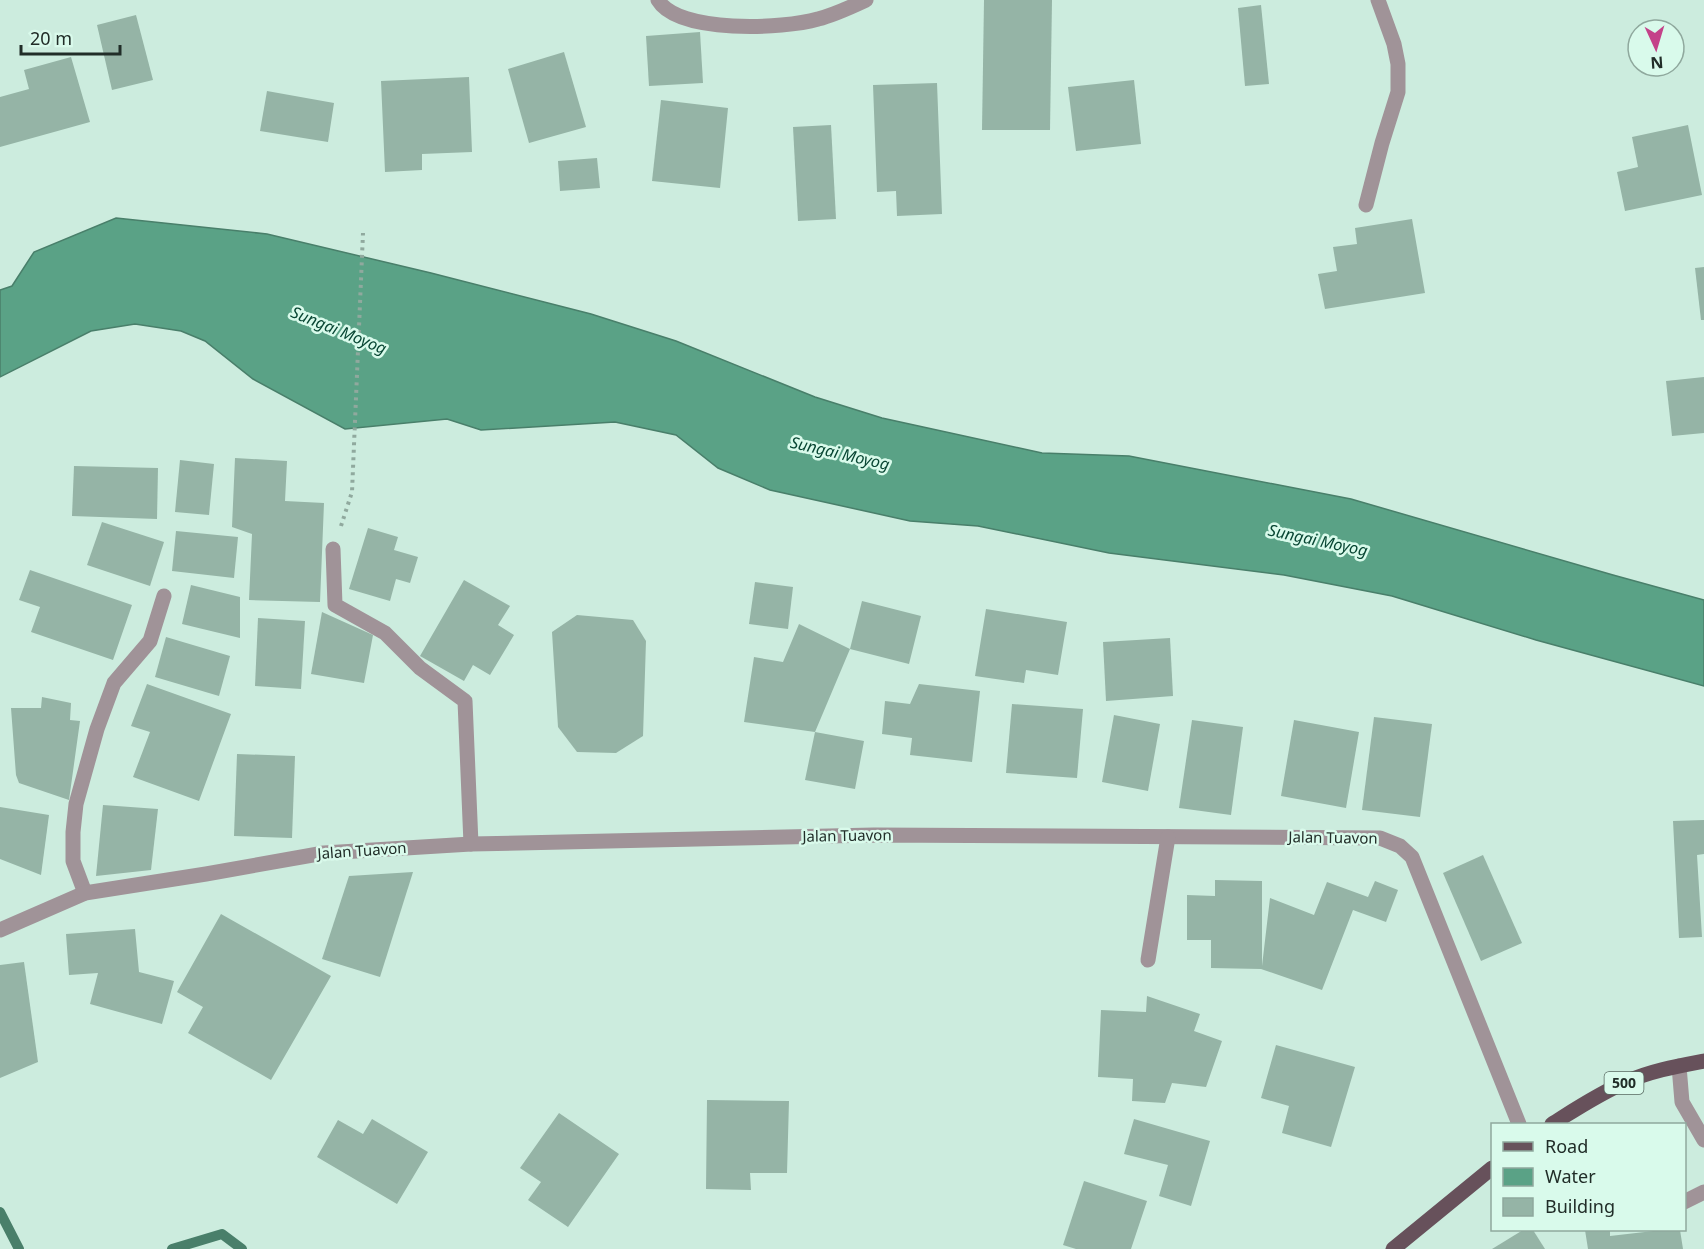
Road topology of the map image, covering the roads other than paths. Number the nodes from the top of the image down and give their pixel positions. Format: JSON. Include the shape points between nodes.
{"nodes":[{"id":1,"x":658,"y":0,"type":"edge"},
{"id":2,"x":866,"y":0,"type":"edge"},
{"id":3,"x":1378,"y":0,"type":"edge"},
{"id":4,"x":1366,"y":206,"type":"dead end"},
{"id":5,"x":333,"y":549,"type":"road end"},
{"id":6,"x":164,"y":596,"type":"dead end"},
{"id":7,"x":1168,"y":837,"type":"junction"},
{"id":8,"x":471,"y":844,"type":"junction"},
{"id":9,"x":85,"y":893,"type":"junction"},
{"id":10,"x":0,"y":930,"type":"edge"},
{"id":11,"x":1148,"y":960,"type":"dead end"},
{"id":12,"x":1704,"y":1061,"type":"edge"},
{"id":13,"x":1679,"y":1066,"type":"junction"},
{"id":14,"x":1518,"y":1123,"type":"edge"},
{"id":15,"x":1555,"y":1123,"type":"edge"},
{"id":16,"x":1704,"y":1140,"type":"edge"},
{"id":17,"x":1491,"y":1169,"type":"edge"},
{"id":18,"x":1704,"y":1192,"type":"edge"},
{"id":19,"x":1686,"y":1201,"type":"edge"},
{"id":20,"x":1393,"y":1249,"type":"edge"}],
"edges":[{"from":1,"to":2,"type":"street","via":[[662,7],[684,18],[715,26],[787,26],[819,19]]},
{"from":3,"to":4,"type":"street","via":[[1394,44],[1398,92]]},
{"from":5,"to":8,"type":"street","via":[[335,605],[384,633],[420,668],[465,701]]},
{"from":6,"to":9,"type":"street","via":[[150,641],[114,683],[76,804],[74,861]]},
{"from":7,"to":8,"type":"street","name":"Jalan Tuavon","via":[[874,835]]},
{"from":7,"to":11,"type":"street"},
{"from":7,"to":14,"type":"street","name":"Jalan Tuavon","via":[[1380,838],[1400,846],[1412,856]]},
{"from":8,"to":9,"type":"street","name":"Jalan Tuavon","via":[[324,853]]},
{"from":9,"to":10,"type":"street","name":"Jalan Tuavon"},
{"from":12,"to":13,"type":"main road","number":"500"},
{"from":13,"to":15,"type":"main road","number":"500","via":[[1627,1082]]},
{"from":13,"to":16,"type":"street","via":[[1682,1102]]},
{"from":17,"to":20,"type":"main road"},
{"from":18,"to":19,"type":"street"}]}
